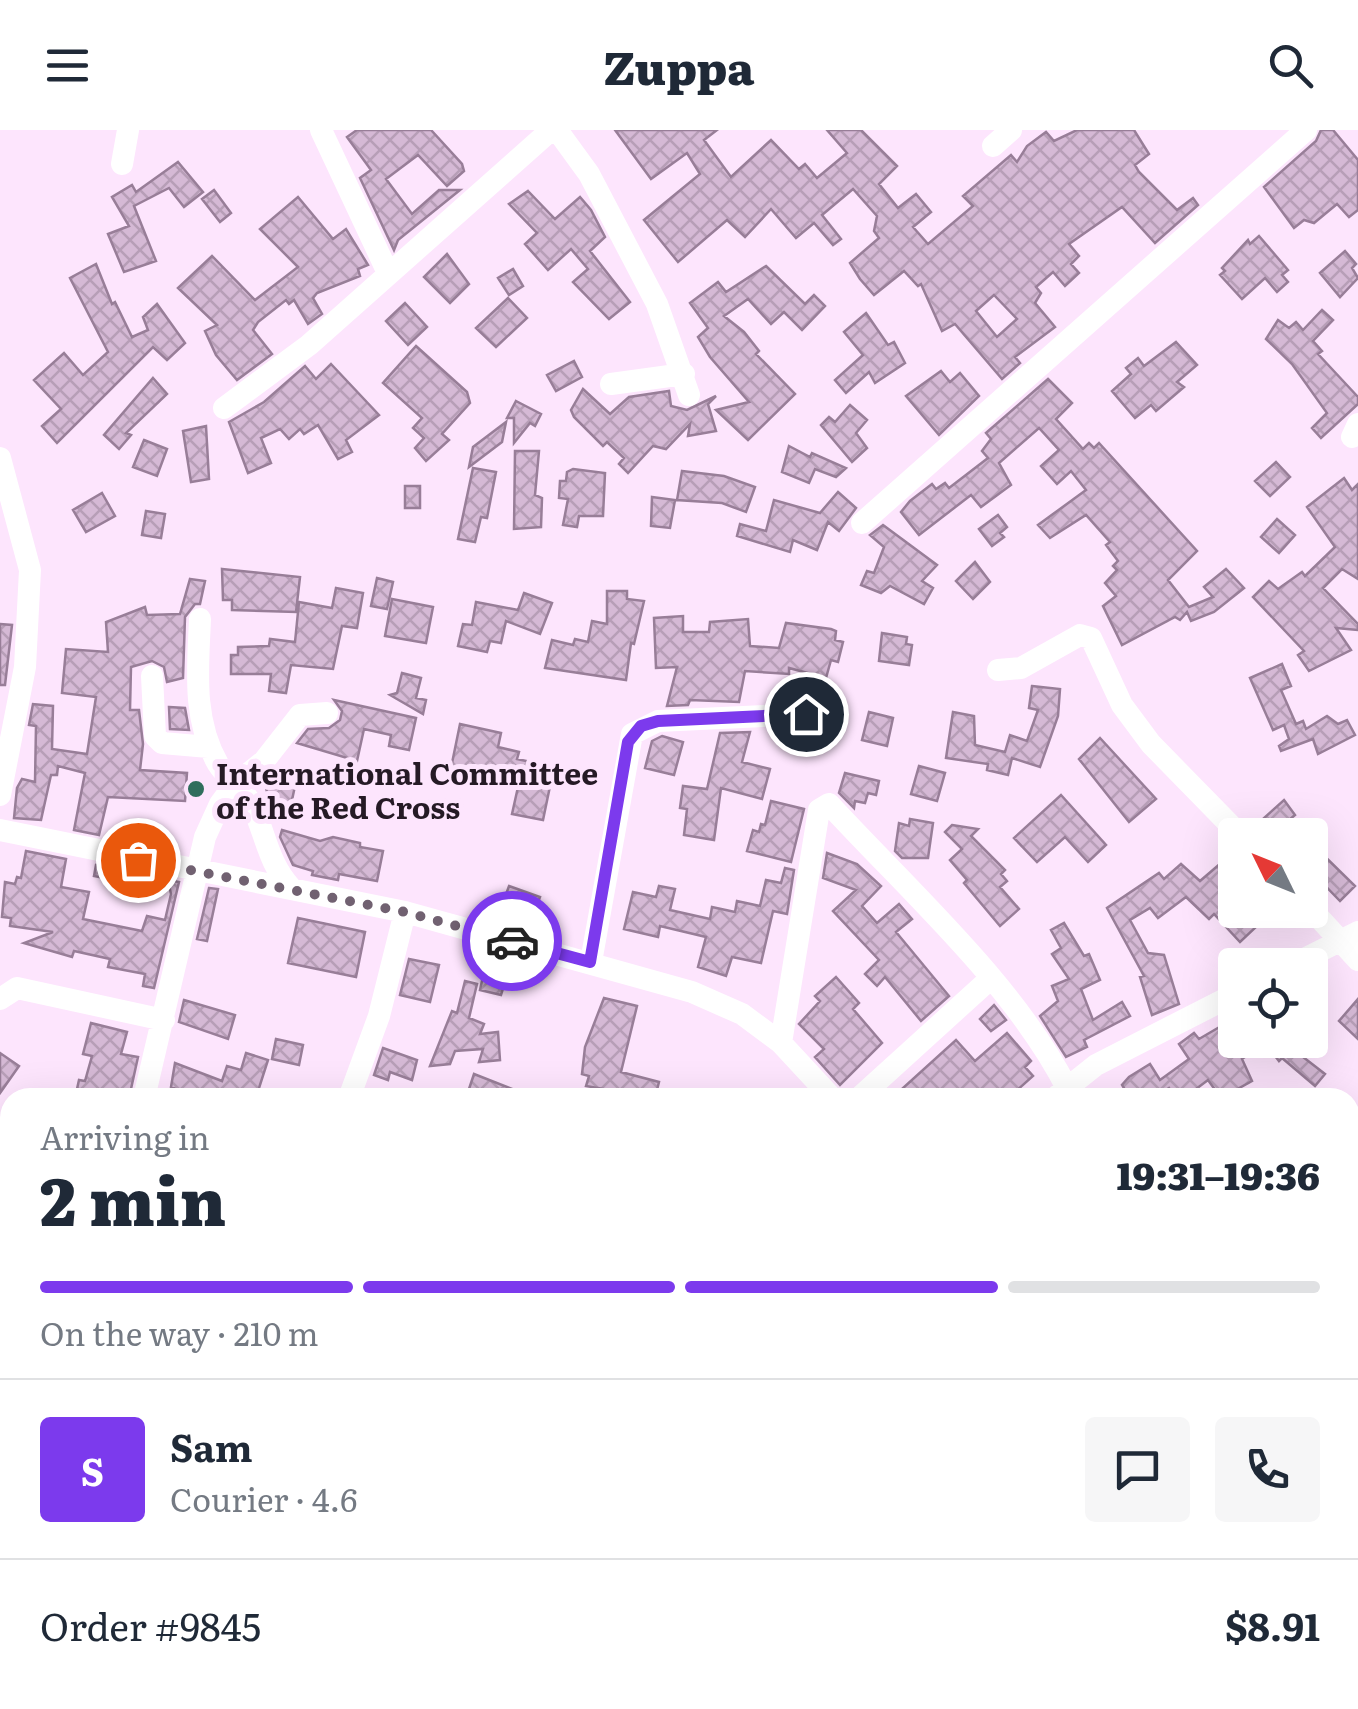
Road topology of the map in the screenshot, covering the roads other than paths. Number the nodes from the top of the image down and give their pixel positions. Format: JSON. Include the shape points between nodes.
{"nodes":[{"id":1,"x":128,"y":130,"type":"edge"},
{"id":2,"x":321,"y":130,"type":"edge"},
{"id":3,"x":554,"y":130,"type":"edge"},
{"id":4,"x":1011,"y":130,"type":"edge"},
{"id":5,"x":1306,"y":130,"type":"edge"},
{"id":6,"x":993,"y":146,"type":"dead end"},
{"id":7,"x":122,"y":164,"type":"dead end"},
{"id":8,"x":388,"y":273,"type":"junction"},
{"id":9,"x":611,"y":384,"type":"dead end"},
{"id":10,"x":224,"y":408,"type":"dead end"},
{"id":11,"x":0,"y":458,"type":"edge"},
{"id":12,"x":862,"y":523,"type":"dead end"},
{"id":13,"x":200,"y":619,"type":"dead end"},
{"id":14,"x":998,"y":670,"type":"dead end"},
{"id":15,"x":152,"y":676,"type":"dead end"},
{"id":16,"x":327,"y":713,"type":"dead end"},
{"id":17,"x":806,"y":714,"type":"dead end"},
{"id":18,"x":209,"y":747,"type":"junction"},
{"id":19,"x":234,"y":785,"type":"junction"},
{"id":20,"x":0,"y":795,"type":"edge"},
{"id":21,"x":1223,"y":818,"type":"edge"},
{"id":22,"x":0,"y":830,"type":"edge"},
{"id":23,"x":197,"y":871,"type":"junction"},
{"id":24,"x":291,"y":888,"type":"junction"},
{"id":25,"x":405,"y":912,"type":"junction"},
{"id":26,"x":1328,"y":921,"type":"edge"},
{"id":27,"x":1350,"y":936,"type":"edge"},
{"id":28,"x":1326,"y":948,"type":"edge"},
{"id":29,"x":1358,"y":960,"type":"edge"},
{"id":30,"x":590,"y":962,"type":"junction"},
{"id":31,"x":990,"y":979,"type":"junction"},
{"id":32,"x":0,"y":999,"type":"edge"},
{"id":33,"x":1218,"y":1003,"type":"edge"},
{"id":34,"x":164,"y":1020,"type":"junction"},
{"id":35,"x":781,"y":1043,"type":"junction"},
{"id":36,"x":147,"y":1088,"type":"edge"},
{"id":37,"x":353,"y":1088,"type":"edge"},
{"id":38,"x":823,"y":1088,"type":"edge"},
{"id":39,"x":870,"y":1088,"type":"edge"},
{"id":40,"x":1060,"y":1088,"type":"edge"},
{"id":41,"x":1067,"y":1088,"type":"edge"}],
"edges":[{"from":1,"to":7,"type":"street"},
{"from":2,"to":8,"type":"street"},
{"from":3,"to":8,"type":"street"},
{"from":3,"to":9,"type":"street","via":[[588,174],[657,304],[687,384]]},
{"from":4,"to":6,"type":"street"},
{"from":5,"to":12,"type":"street"},
{"from":8,"to":10,"type":"street"},
{"from":11,"to":20,"type":"street","via":[[30,570],[25,667]]},
{"from":13,"to":18,"type":"street","via":[[198,695]]},
{"from":14,"to":21,"type":"street","via":[[1020,668],[1080,635],[1092,638],[1122,704],[1151,744]]},
{"from":15,"to":18,"type":"street","via":[[155,736],[162,743]]},
{"from":16,"to":19,"type":"street","via":[[300,715],[264,761]]},
{"from":17,"to":30,"type":"street","via":[[658,721],[632,734]]},
{"from":18,"to":19,"type":"street"},
{"from":19,"to":23,"type":"street","via":[[212,820]]},
{"from":19,"to":24,"type":"street","via":[[246,793],[272,868]]},
{"from":22,"to":23,"type":"street"},
{"from":23,"to":24,"type":"street"},
{"from":23,"to":34,"type":"street"},
{"from":24,"to":25,"type":"street"},
{"from":25,"to":30,"type":"street"},
{"from":25,"to":37,"type":"street"},
{"from":26,"to":27,"type":"street"},
{"from":27,"to":28,"type":"street"},
{"from":27,"to":29,"type":"street"},
{"from":30,"to":35,"type":"street","via":[[692,992],[742,1014]]},
{"from":31,"to":35,"type":"street","via":[[823,804],[808,860]]},
{"from":31,"to":39,"type":"street"},
{"from":31,"to":40,"type":"street","via":[[1051,1057]]},
{"from":32,"to":34,"type":"street","via":[[17,988]]},
{"from":33,"to":41,"type":"street","via":[[1096,1065]]},
{"from":34,"to":36,"type":"street"},
{"from":35,"to":38,"type":"street"}]}
